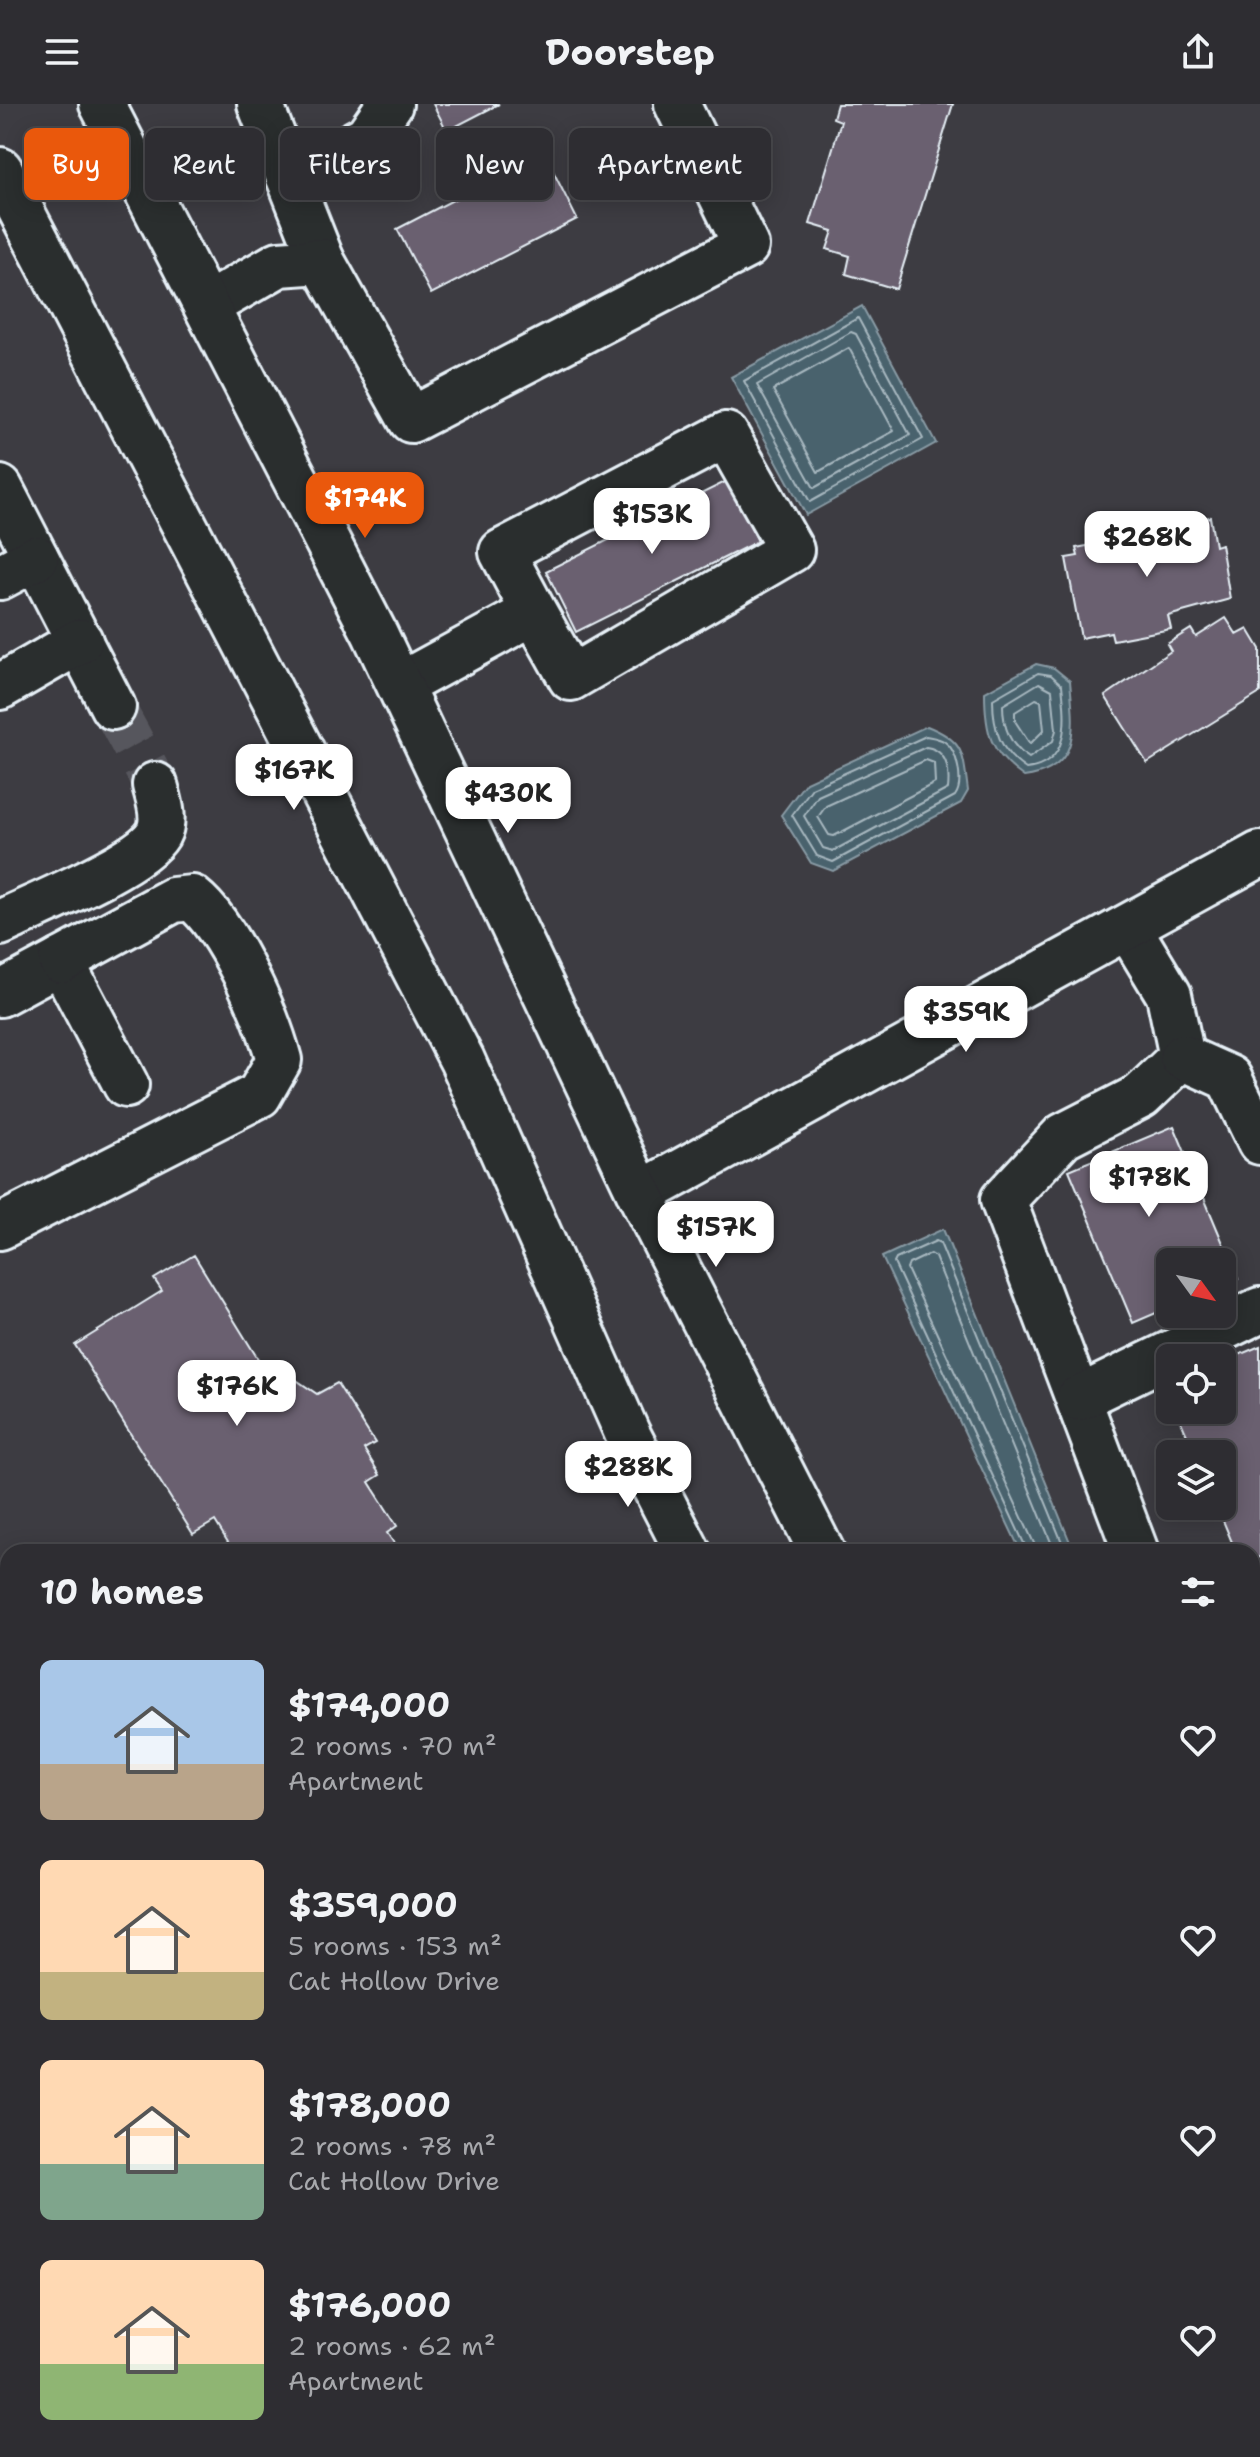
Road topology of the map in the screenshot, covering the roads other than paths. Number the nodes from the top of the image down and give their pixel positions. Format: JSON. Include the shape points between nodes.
{"nodes":[{"id":1,"x":102,"y":104,"type":"edge"},
{"id":2,"x":260,"y":104,"type":"edge"},
{"id":3,"x":390,"y":104,"type":"edge"},
{"id":4,"x":677,"y":104,"type":"edge"},
{"id":5,"x":373,"y":128,"type":"edge"},
{"id":6,"x":280,"y":154,"type":"edge"},
{"id":7,"x":0,"y":170,"type":"edge"},
{"id":8,"x":298,"y":200,"type":"edge"},
{"id":9,"x":322,"y":261,"type":"junction"},
{"id":10,"x":208,"y":305,"type":"junction"},
{"id":11,"x":0,"y":488,"type":"edge"},
{"id":12,"x":18,"y":568,"type":"edge"},
{"id":13,"x":534,"y":612,"type":"junction"},
{"id":14,"x":80,"y":641,"type":"junction"},
{"id":15,"x":400,"y":685,"type":"junction"},
{"id":16,"x":0,"y":687,"type":"edge"},
{"id":17,"x":113,"y":707,"type":"tunnel mouth"},
{"id":18,"x":155,"y":785,"type":"tunnel mouth"},
{"id":19,"x":1260,"y":854,"type":"edge"},
{"id":20,"x":0,"y":923,"type":"edge"},
{"id":21,"x":1128,"y":927,"type":"junction"},
{"id":22,"x":61,"y":961,"type":"junction"},
{"id":23,"x":0,"y":994,"type":"edge"},
{"id":24,"x":1182,"y":1057,"type":"junction"},
{"id":25,"x":126,"y":1085,"type":"dead end"},
{"id":26,"x":1260,"y":1142,"type":"edge"},
{"id":27,"x":640,"y":1194,"type":"junction"},
{"id":28,"x":0,"y":1227,"type":"edge"},
{"id":29,"x":1260,"y":1310,"type":"edge"},
{"id":30,"x":1079,"y":1398,"type":"junction"},
{"id":31,"x":684,"y":1544,"type":"edge"},
{"id":32,"x":818,"y":1544,"type":"edge"},
{"id":33,"x":1133,"y":1544,"type":"edge"}],
"edges":[{"from":1,"to":10,"type":"main road"},
{"from":2,"to":6,"type":"main road"},
{"from":3,"to":5,"type":"main road"},
{"from":4,"to":9,"type":"main road","via":[[746,246],[411,420]]},
{"from":7,"to":31,"type":"main road","via":[[462,1060],[628,1435]]},
{"from":8,"to":9,"type":"main road"},
{"from":9,"to":10,"type":"main road","via":[[279,264]]},
{"from":10,"to":15,"type":"main road"},
{"from":11,"to":12,"type":"main road"},
{"from":12,"to":14,"type":"main road"},
{"from":13,"to":13,"type":"main road","via":[[571,678],[791,550],[726,435],[502,552]]},
{"from":13,"to":15,"type":"main road"},
{"from":14,"to":16,"type":"main road"},
{"from":14,"to":17,"type":"main road"},
{"from":15,"to":27,"type":"main road"},
{"from":18,"to":20,"type":"main road","via":[[162,814],[159,832],[140,853]]},
{"from":19,"to":21,"type":"main road"},
{"from":21,"to":24,"type":"main road","via":[[1169,995]]},
{"from":21,"to":27,"type":"main road"},
{"from":22,"to":23,"type":"main road"},
{"from":22,"to":25,"type":"main road"},
{"from":22,"to":28,"type":"main road","via":[[173,900],[192,898],[211,913],[270,1025],[279,1060],[259,1095]]},
{"from":24,"to":26,"type":"main road","via":[[1229,1078]]},
{"from":24,"to":30,"type":"main road","via":[[1141,1096],[1063,1136],[1003,1200]]},
{"from":27,"to":32,"type":"main road"},
{"from":29,"to":30,"type":"main road"},
{"from":30,"to":33,"type":"main road"}]}
